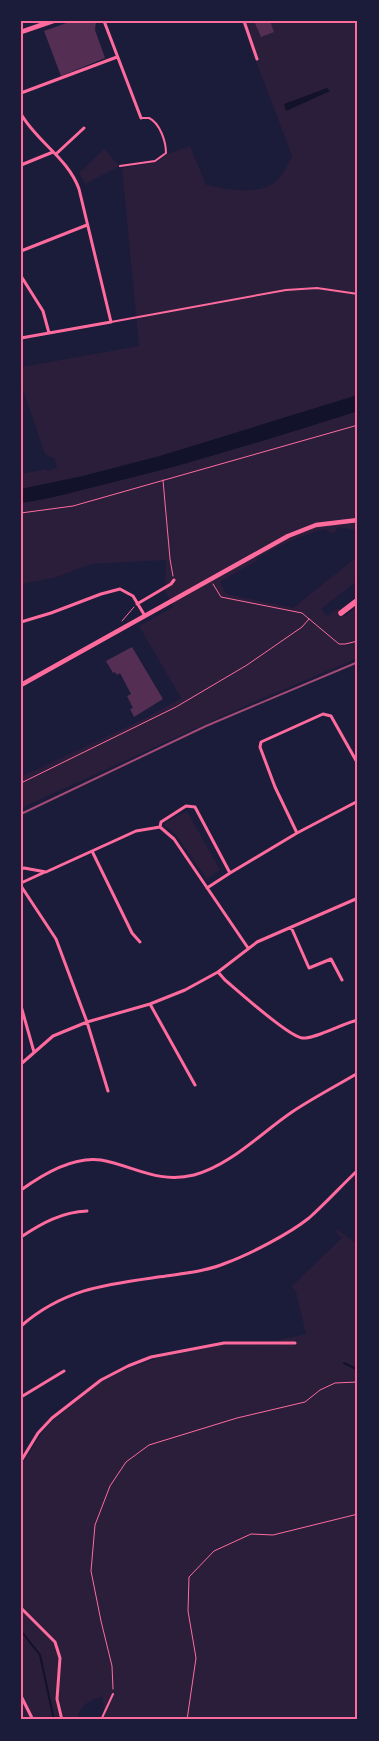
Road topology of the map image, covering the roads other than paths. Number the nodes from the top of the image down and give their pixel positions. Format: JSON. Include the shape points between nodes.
{"nodes":[{"id":1,"x":53,"y":21,"type":"edge"},
{"id":2,"x":104,"y":21,"type":"edge"},
{"id":3,"x":244,"y":21,"type":"edge"},
{"id":4,"x":21,"y":32,"type":"edge"},
{"id":5,"x":117,"y":57,"type":"junction"},
{"id":6,"x":257,"y":59,"type":"dead end"},
{"id":7,"x":21,"y":94,"type":"edge"},
{"id":8,"x":21,"y":114,"type":"edge"},
{"id":9,"x":141,"y":118,"type":"joint"},
{"id":10,"x":84,"y":128,"type":"dead end"},
{"id":11,"x":54,"y":153,"type":"junction"},
{"id":12,"x":21,"y":165,"type":"edge"},
{"id":13,"x":120,"y":166,"type":"dead end"},
{"id":14,"x":87,"y":225,"type":"junction"},
{"id":15,"x":21,"y":251,"type":"edge"},
{"id":16,"x":21,"y":276,"type":"edge"},
{"id":17,"x":358,"y":294,"type":"edge"},
{"id":18,"x":111,"y":322,"type":"junction"},
{"id":19,"x":48,"y":333,"type":"junction"},
{"id":20,"x":21,"y":338,"type":"edge"},
{"id":21,"x":358,"y":520,"type":"edge"},
{"id":22,"x":174,"y":580,"type":"road end"},
{"id":23,"x":358,"y":600,"type":"edge"},
{"id":24,"x":137,"y":604,"type":"junction"},
{"id":25,"x":341,"y":613,"type":"dead end"},
{"id":26,"x":144,"y":616,"type":"junction"},
{"id":27,"x":21,"y":622,"type":"edge"},
{"id":28,"x":21,"y":685,"type":"edge"},
{"id":29,"x":358,"y":764,"type":"edge"},
{"id":30,"x":358,"y":801,"type":"edge"},
{"id":31,"x":160,"y":827,"type":"junction"},
{"id":32,"x":297,"y":833,"type":"junction"},
{"id":33,"x":92,"y":851,"type":"junction"},
{"id":34,"x":21,"y":869,"type":"edge"},
{"id":35,"x":46,"y":872,"type":"junction"},
{"id":36,"x":230,"y":872,"type":"junction"},
{"id":37,"x":21,"y":885,"type":"edge"},
{"id":38,"x":207,"y":889,"type":"junction"},
{"id":39,"x":358,"y":898,"type":"edge"},
{"id":40,"x":291,"y":927,"type":"junction"},
{"id":41,"x":140,"y":942,"type":"dead end"},
{"id":42,"x":248,"y":948,"type":"junction"},
{"id":43,"x":218,"y":972,"type":"junction"},
{"id":44,"x":342,"y":980,"type":"dead end"},
{"id":45,"x":150,"y":1004,"type":"junction"},
{"id":46,"x":21,"y":1006,"type":"edge"},
{"id":47,"x":358,"y":1020,"type":"edge"},
{"id":48,"x":87,"y":1022,"type":"junction"},
{"id":49,"x":34,"y":1052,"type":"junction"},
{"id":50,"x":21,"y":1064,"type":"edge"},
{"id":51,"x":358,"y":1073,"type":"edge"},
{"id":52,"x":195,"y":1084,"type":"dead end"},
{"id":53,"x":108,"y":1091,"type":"dead end"},
{"id":54,"x":358,"y":1170,"type":"edge"},
{"id":55,"x":21,"y":1190,"type":"edge"},
{"id":56,"x":87,"y":1212,"type":"dead end"},
{"id":57,"x":21,"y":1237,"type":"edge"},
{"id":58,"x":21,"y":1326,"type":"edge"},
{"id":59,"x":295,"y":1343,"type":"dead end"},
{"id":60,"x":64,"y":1371,"type":"dead end"},
{"id":61,"x":21,"y":1397,"type":"edge"},
{"id":62,"x":21,"y":1461,"type":"edge"},
{"id":63,"x":21,"y":1608,"type":"edge"},
{"id":64,"x":113,"y":1694,"type":"road end"},
{"id":65,"x":21,"y":1696,"type":"edge"},
{"id":66,"x":33,"y":1720,"type":"edge"},
{"id":67,"x":62,"y":1720,"type":"edge"},
{"id":68,"x":102,"y":1720,"type":"edge"}],
"edges":[{"from":1,"to":4,"type":"main road"},
{"from":2,"to":5,"type":"street"},
{"from":3,"to":6,"type":"street"},
{"from":5,"to":7,"type":"street"},
{"from":5,"to":9,"type":"street"},
{"from":8,"to":11,"type":"street"},
{"from":9,"to":13,"type":"lane","via":[[149,118],[158,125],[166,153],[156,161]]},
{"from":10,"to":11,"type":"street"},
{"from":11,"to":12,"type":"street"},
{"from":11,"to":14,"type":"street","via":[[75,178]]},
{"from":14,"to":15,"type":"street"},
{"from":14,"to":18,"type":"street"},
{"from":16,"to":19,"type":"street","via":[[40,306]]},
{"from":17,"to":18,"type":"lane","via":[[317,288],[286,290]]},
{"from":18,"to":19,"type":"street"},
{"from":19,"to":20,"type":"street"},
{"from":21,"to":26,"type":"street","via":[[316,525],[288,536]]},
{"from":22,"to":24,"type":"street"},
{"from":23,"to":25,"type":"highway"},
{"from":24,"to":26,"type":"street"},
{"from":24,"to":27,"type":"street","via":[[126,591],[112,590]]},
{"from":26,"to":28,"type":"street"},
{"from":29,"to":32,"type":"street","via":[[331,716],[323,714],[261,742],[275,787]]},
{"from":30,"to":32,"type":"street"},
{"from":31,"to":33,"type":"street","via":[[136,831]]},
{"from":31,"to":36,"type":"street","via":[[161,822],[186,806],[195,808]]},
{"from":31,"to":38,"type":"street","via":[[174,839]]},
{"from":32,"to":36,"type":"street"},
{"from":33,"to":35,"type":"street"},
{"from":33,"to":41,"type":"street","via":[[132,933]]},
{"from":34,"to":35,"type":"street"},
{"from":35,"to":37,"type":"street"},
{"from":36,"to":38,"type":"street"},
{"from":37,"to":48,"type":"street","via":[[56,939]]},
{"from":38,"to":42,"type":"street"},
{"from":39,"to":40,"type":"street"},
{"from":40,"to":42,"type":"street"},
{"from":40,"to":44,"type":"street","via":[[309,968],[331,959]]},
{"from":42,"to":43,"type":"street"},
{"from":43,"to":45,"type":"street"},
{"from":43,"to":47,"type":"street","via":[[288,1031],[301,1038]]},
{"from":45,"to":48,"type":"street"},
{"from":45,"to":52,"type":"street"},
{"from":46,"to":49,"type":"street"},
{"from":48,"to":49,"type":"street","via":[[53,1036]]},
{"from":48,"to":53,"type":"street"},
{"from":49,"to":50,"type":"street"},
{"from":51,"to":55,"type":"street","via":[[293,1112],[233,1155],[195,1175],[175,1178],[152,1176],[101,1160],[82,1160],[47,1174]]},
{"from":54,"to":58,"type":"street","via":[[295,1228],[226,1263],[185,1274],[89,1289],[56,1302]]},
{"from":56,"to":57,"type":"street","via":[[54,1217]]},
{"from":59,"to":62,"type":"street","via":[[224,1343],[151,1356],[101,1380],[52,1418],[38,1433]]},
{"from":60,"to":61,"type":"street"},
{"from":63,"to":67,"type":"street","via":[[55,1642],[60,1658],[58,1699]]},
{"from":64,"to":68,"type":"lane"},
{"from":65,"to":66,"type":"street"}]}
